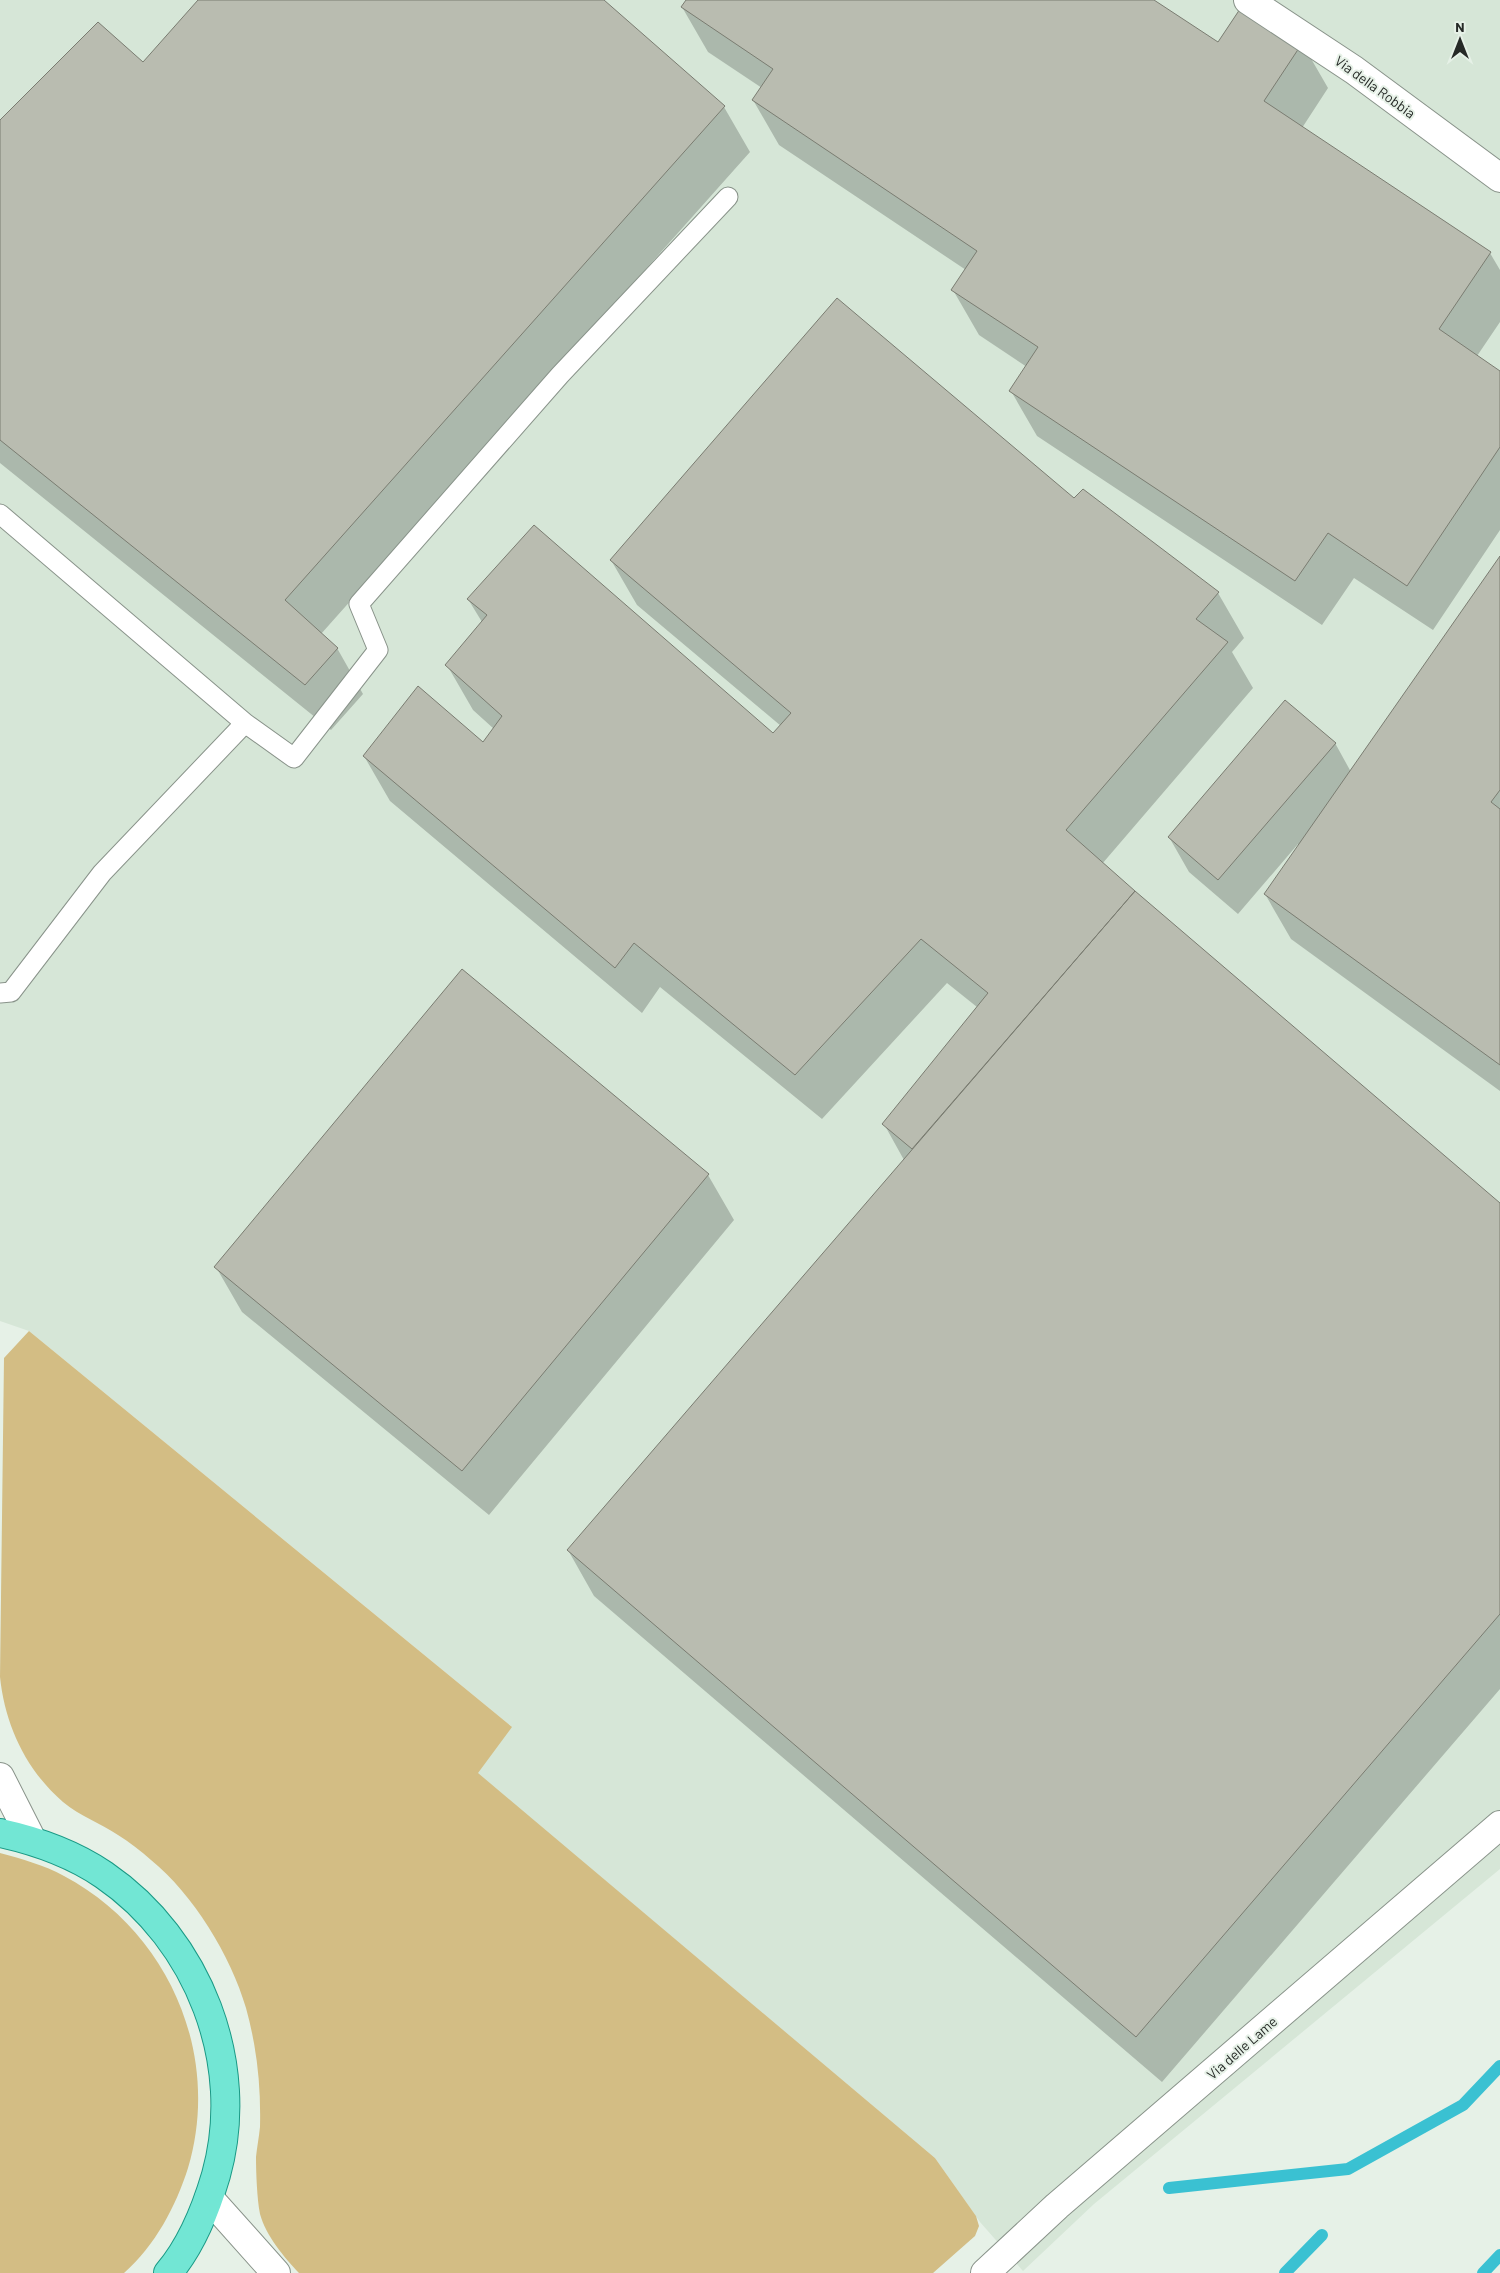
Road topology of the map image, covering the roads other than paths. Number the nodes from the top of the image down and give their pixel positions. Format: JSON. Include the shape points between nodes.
{"nodes":[{"id":1,"x":1248,"y":0,"type":"edge"},
{"id":2,"x":1500,"y":178,"type":"edge"},
{"id":3,"x":728,"y":197,"type":"dead end"},
{"id":4,"x":0,"y":514,"type":"edge"},
{"id":5,"x":245,"y":723,"type":"junction"},
{"id":6,"x":0,"y":993,"type":"edge"},
{"id":7,"x":0,"y":1776,"type":"edge"},
{"id":8,"x":1500,"y":1825,"type":"edge"},
{"id":9,"x":0,"y":1833,"type":"edge"},
{"id":10,"x":32,"y":1840,"type":"junction"},
{"id":11,"x":209,"y":2198,"type":"junction"},
{"id":12,"x":168,"y":2273,"type":"edge"},
{"id":13,"x":276,"y":2273,"type":"edge"},
{"id":14,"x":985,"y":2273,"type":"edge"}],
"edges":[{"from":1,"to":2,"type":"street","name":"Via della Robbia","via":[[1354,70]]},
{"from":3,"to":5,"type":"lane","via":[[560,375],[359,604],[378,650],[294,758]]},
{"from":4,"to":5,"type":"lane"},
{"from":5,"to":6,"type":"lane","via":[[102,873],[11,992]]},
{"from":7,"to":10,"type":"street"},
{"from":8,"to":14,"type":"street","name":"Via delle Lame","via":[[1057,2206]]},
{"from":9,"to":10,"type":"main road"},
{"from":10,"to":11,"type":"main road","via":[[70,1855],[104,1875],[136,1901],[164,1930],[191,1971],[205,2000],[217,2038],[224,2078],[225,2119],[220,2159]]},
{"from":11,"to":12,"type":"main road","via":[[193,2236]]},
{"from":11,"to":13,"type":"street"}]}
